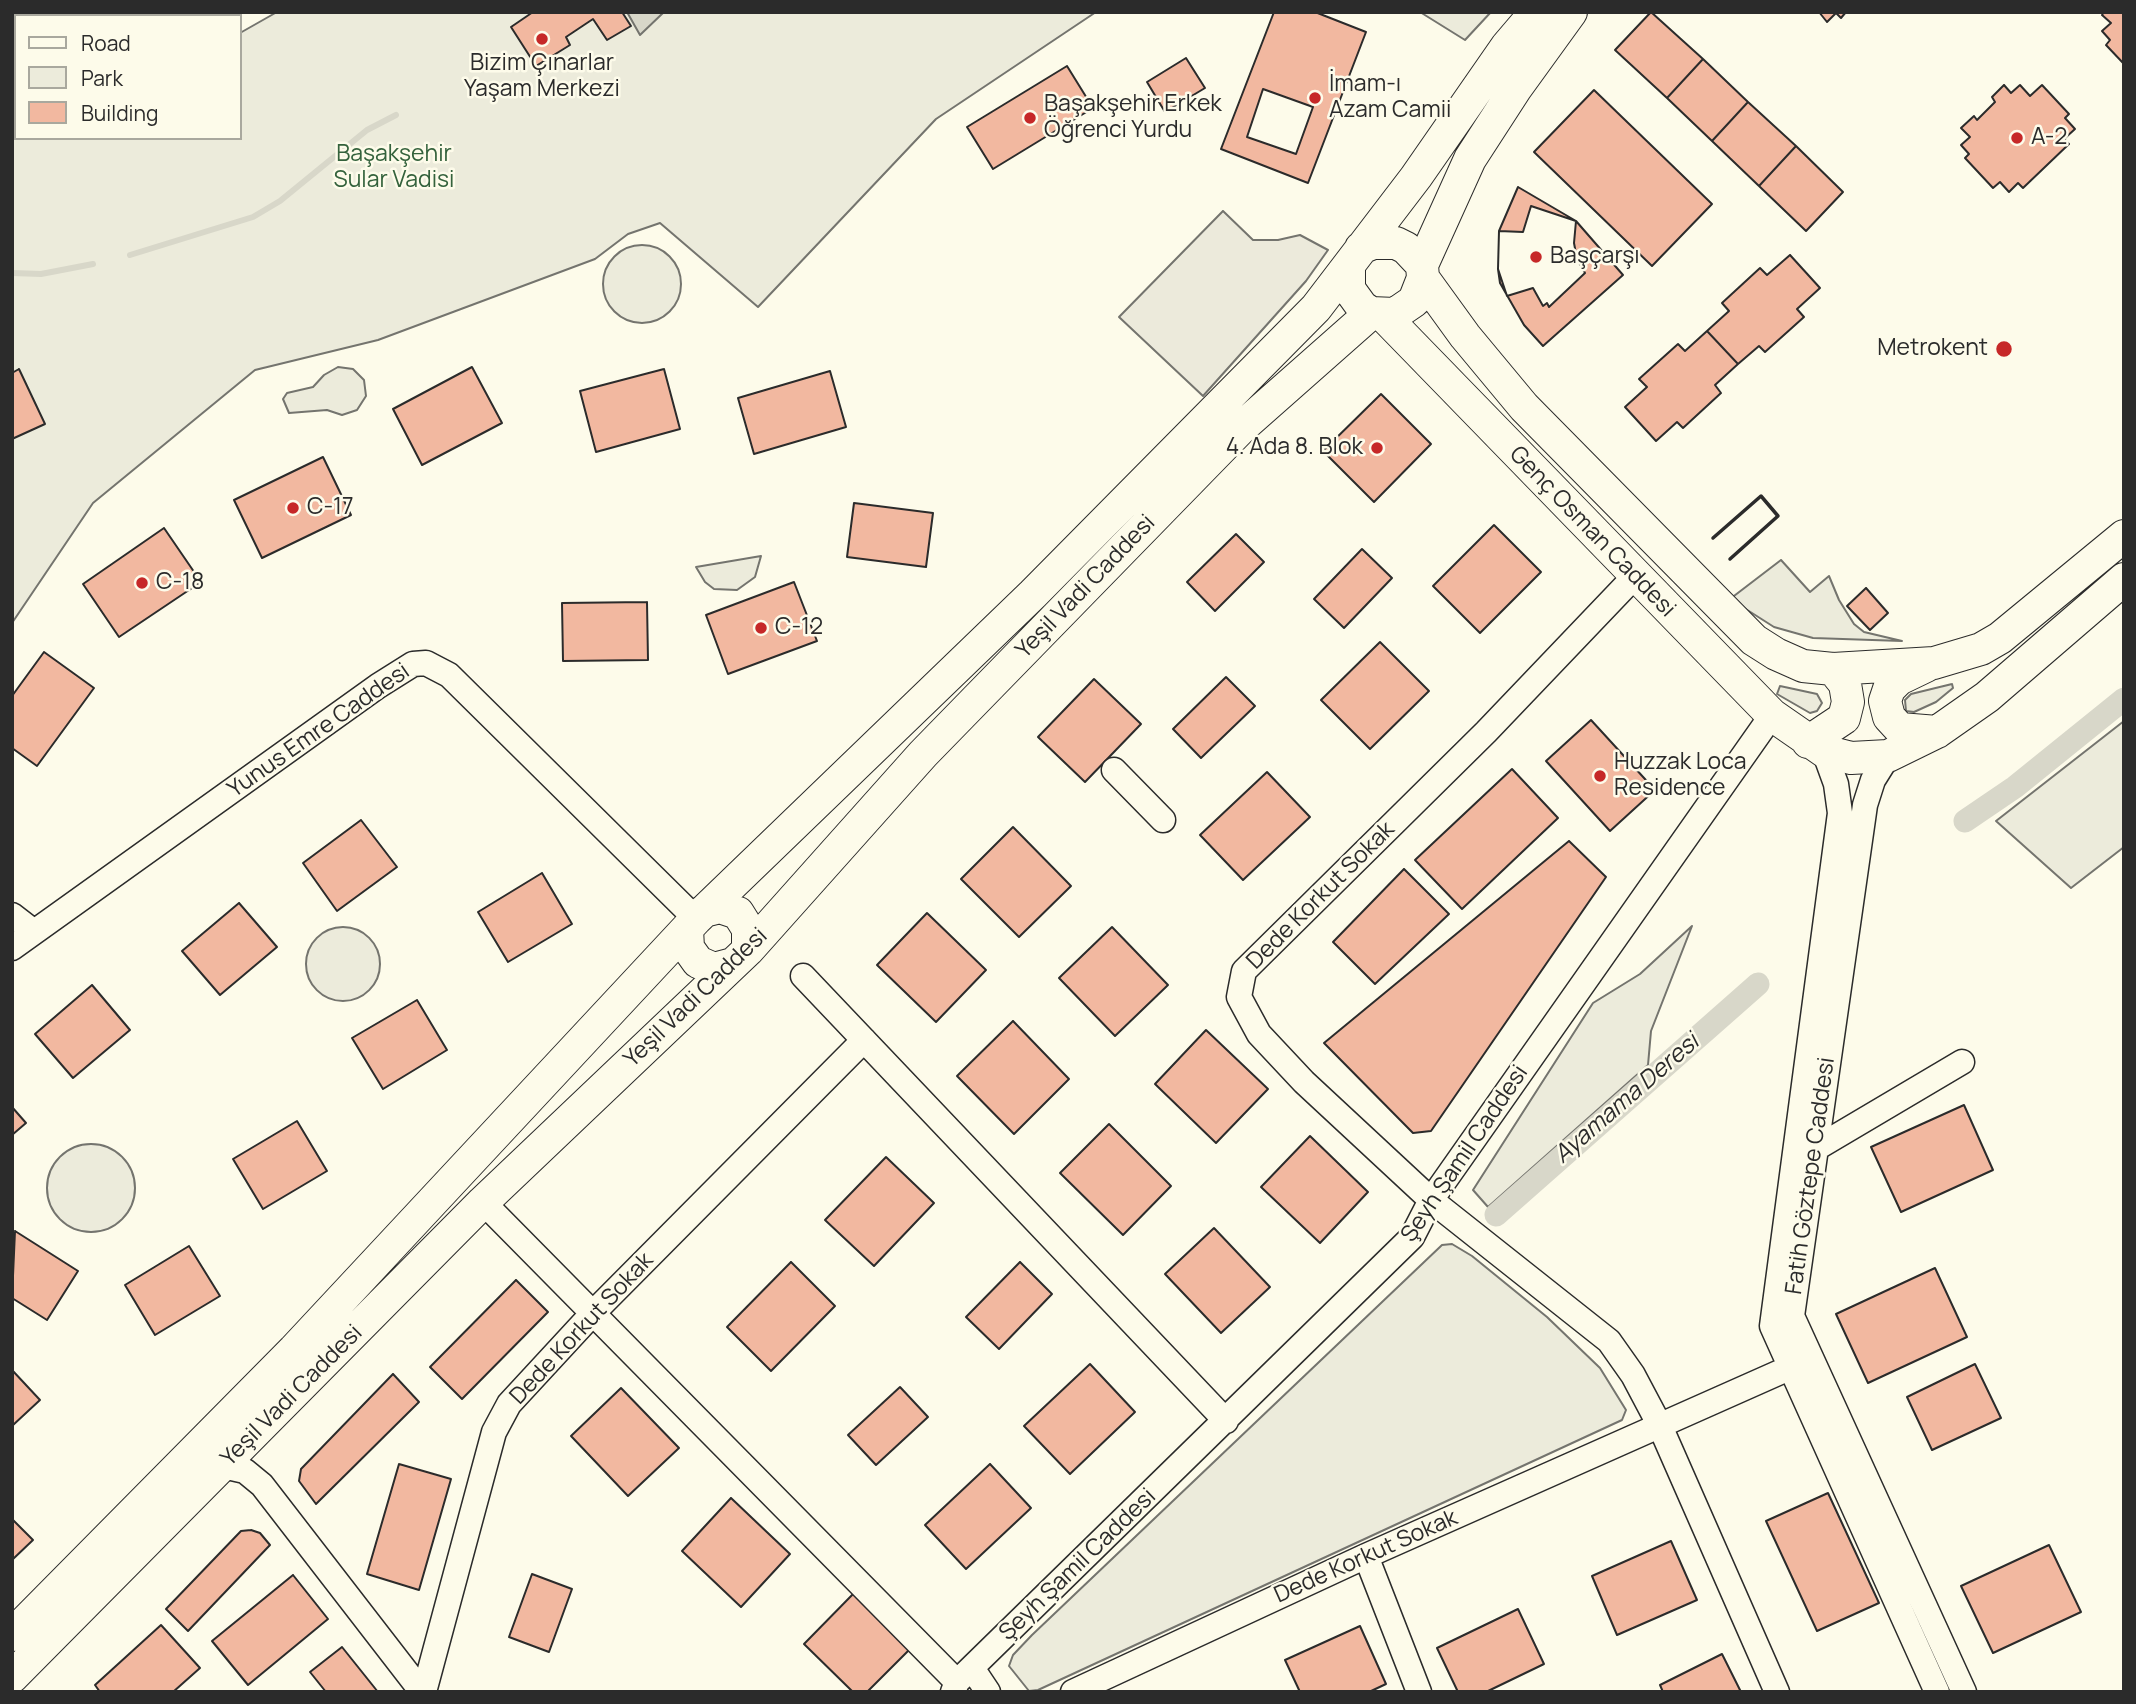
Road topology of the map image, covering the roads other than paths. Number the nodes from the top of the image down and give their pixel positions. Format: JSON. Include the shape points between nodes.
{"nodes":[{"id":1,"x":1536,"y":12,"type":"edge"},
{"id":2,"x":1571,"y":12,"type":"edge"},
{"id":3,"x":1355,"y":257,"type":"junction"},
{"id":4,"x":1422,"y":272,"type":"junction"},
{"id":5,"x":1377,"y":314,"type":"junction"},
{"id":6,"x":2124,"y":536,"type":"edge"},
{"id":7,"x":1634,"y":577,"type":"junction"},
{"id":8,"x":2124,"y":579,"type":"edge"},
{"id":9,"x":1934,"y":663,"type":"junction"},
{"id":10,"x":1833,"y":669,"type":"junction"},
{"id":11,"x":1772,"y":715,"type":"junction"},
{"id":12,"x":1937,"y":732,"type":"junction"},
{"id":13,"x":1816,"y":746,"type":"junction"},
{"id":14,"x":1888,"y":756,"type":"junction"},
{"id":15,"x":1114,"y":771,"type":"dead end"},
{"id":16,"x":1163,"y":820,"type":"dead end"},
{"id":17,"x":12,"y":915,"type":"edge"},
{"id":18,"x":695,"y":919,"type":"junction"},
{"id":19,"x":34,"y":932,"type":"junction"},
{"id":20,"x":12,"y":948,"type":"edge"},
{"id":21,"x":740,"y":957,"type":"junction"},
{"id":22,"x":803,"y":976,"type":"dead end"},
{"id":23,"x":864,"y":1040,"type":"junction"},
{"id":24,"x":1962,"y":1062,"type":"dead end"},
{"id":25,"x":1805,"y":1149,"type":"junction"},
{"id":26,"x":1431,"y":1200,"type":"junction"},
{"id":27,"x":483,"y":1202,"type":"junction"},
{"id":28,"x":594,"y":1312,"type":"junction"},
{"id":29,"x":1801,"y":1363,"type":"junction"},
{"id":30,"x":1226,"y":1421,"type":"junction"},
{"id":31,"x":262,"y":1426,"type":"junction"},
{"id":32,"x":1660,"y":1426,"type":"junction"},
{"id":33,"x":223,"y":1466,"type":"junction"},
{"id":34,"x":262,"y":1485,"type":"junction"},
{"id":35,"x":1366,"y":1556,"type":"junction"},
{"id":36,"x":12,"y":1635,"type":"edge"},
{"id":37,"x":12,"y":1677,"type":"edge"},
{"id":38,"x":961,"y":1680,"type":"edge"},
{"id":39,"x":423,"y":1692,"type":"edge"},
{"id":40,"x":988,"y":1692,"type":"edge"},
{"id":41,"x":1073,"y":1692,"type":"edge"},
{"id":42,"x":1419,"y":1692,"type":"edge"},
{"id":43,"x":1777,"y":1692,"type":"edge"},
{"id":44,"x":1937,"y":1692,"type":"edge"},
{"id":45,"x":1964,"y":1692,"type":"edge"}],
"edges":[{"from":1,"to":3,"type":"main road","name":"Yeşil Vadi Caddesi"},
{"from":2,"to":4,"type":"main road","via":[[1470,159]]},
{"from":3,"to":4,"type":"main road","via":[[1373,243],[1396,243],[1406,248]]},
{"from":3,"to":5,"type":"main road","via":[[1349,289],[1362,307]]},
{"from":3,"to":18,"type":"main road","name":"Yeşil Vadi Caddesi","via":[[1316,308],[1113,515]]},
{"from":4,"to":5,"type":"main road","via":[[1414,301],[1405,309]]},
{"from":4,"to":10,"type":"main road","name":"Genç Osman Caddesi","via":[[1465,337],[1524,407],[1754,640],[1803,666]]},
{"from":5,"to":7,"type":"main road","name":"Genç Osman Caddesi"},
{"from":5,"to":21,"type":"main road","name":"Yeşil Vadi Caddesi","via":[[1242,427],[923,754]]},
{"from":6,"to":9,"type":"main road","via":[[2000,639]]},
{"from":7,"to":11,"type":"main road","name":"Genç Osman Caddesi"},
{"from":7,"to":26,"type":"street","name":"Dede Korkut Sokak","via":[[1486,732],[1244,971],[1239,997],[1259,1034]]},
{"from":8,"to":12,"type":"main road","via":[[1987,697]]},
{"from":9,"to":10,"type":"main road"},
{"from":9,"to":12,"type":"main road","via":[[1899,679],[1885,701],[1889,717],[1900,729]]},
{"from":10,"to":13,"type":"main road","via":[[1845,684],[1848,702],[1844,718]]},
{"from":11,"to":13,"type":"main road","name":"Genç Osman Caddesi"},
{"from":11,"to":26,"type":"street","name":"Şeyh Şamil Caddesi"},
{"from":12,"to":14,"type":"main road"},
{"from":13,"to":14,"type":"main road","via":[[1851,758]]},
{"from":13,"to":25,"type":"street","name":"Fatih Göztepe Caddesi","via":[[1836,783],[1840,813]]},
{"from":14,"to":25,"type":"street","name":"Fatih Göztepe Caddesi","via":[[1865,805]]},
{"from":15,"to":16,"type":"street"},
{"from":17,"to":19,"type":"street"},
{"from":18,"to":19,"type":"street","name":"Yunus Emre Caddesi","via":[[449,675],[426,663],[414,664],[389,678]]},
{"from":18,"to":21,"type":"main road","via":[[688,947],[698,962],[714,969]]},
{"from":18,"to":21,"type":"main road","via":[[720,907],[738,913],[748,929]]},
{"from":18,"to":36,"type":"main road","name":"Yeşil Vadi Caddesi","via":[[294,1350]]},
{"from":19,"to":20,"type":"street","name":"Yunus Emre Caddesi"},
{"from":21,"to":27,"type":"main road","name":"Yeşil Vadi Caddesi"},
{"from":22,"to":23,"type":"street"},
{"from":23,"to":28,"type":"street","name":"Dede Korkut Sokak"},
{"from":23,"to":30,"type":"street"},
{"from":24,"to":25,"type":"street"},
{"from":25,"to":29,"type":"street","name":"Fatih Göztepe Caddesi","via":[[1772,1326]]},
{"from":26,"to":30,"type":"street","name":"Şeyh Şamil Caddesi","via":[[1412,1237]]},
{"from":26,"to":32,"type":"street","name":"Dede Korkut Sokak","via":[[1609,1341]]},
{"from":27,"to":28,"type":"street"},
{"from":27,"to":31,"type":"main road","name":"Yeşil Vadi Caddesi"},
{"from":28,"to":38,"type":"street"},
{"from":28,"to":39,"type":"street","name":"Dede Korkut Sokak","via":[[509,1404],[494,1432]]},
{"from":29,"to":32,"type":"street"},
{"from":29,"to":44,"type":"street","name":"Fatih Göztepe Caddesi"},
{"from":29,"to":45,"type":"street","name":"Fatih Göztepe Caddesi"},
{"from":30,"to":38,"type":"street","name":"Şeyh Şamil Caddesi"},
{"from":31,"to":33,"type":"main road","name":"Yeşil Vadi Caddesi"},
{"from":31,"to":34,"type":"street","via":[[255,1461]]},
{"from":32,"to":35,"type":"street","name":"Dede Korkut Sokak"},
{"from":32,"to":43,"type":"street","name":"Dede Korkut Sokak"},
{"from":33,"to":34,"type":"street","via":[[245,1471]]},
{"from":33,"to":37,"type":"main road","name":"Yeşil Vadi Caddesi"},
{"from":34,"to":39,"type":"street"},
{"from":35,"to":41,"type":"street","name":"Dede Korkut Sokak"},
{"from":35,"to":42,"type":"street"},
{"from":38,"to":40,"type":"street"}]}
